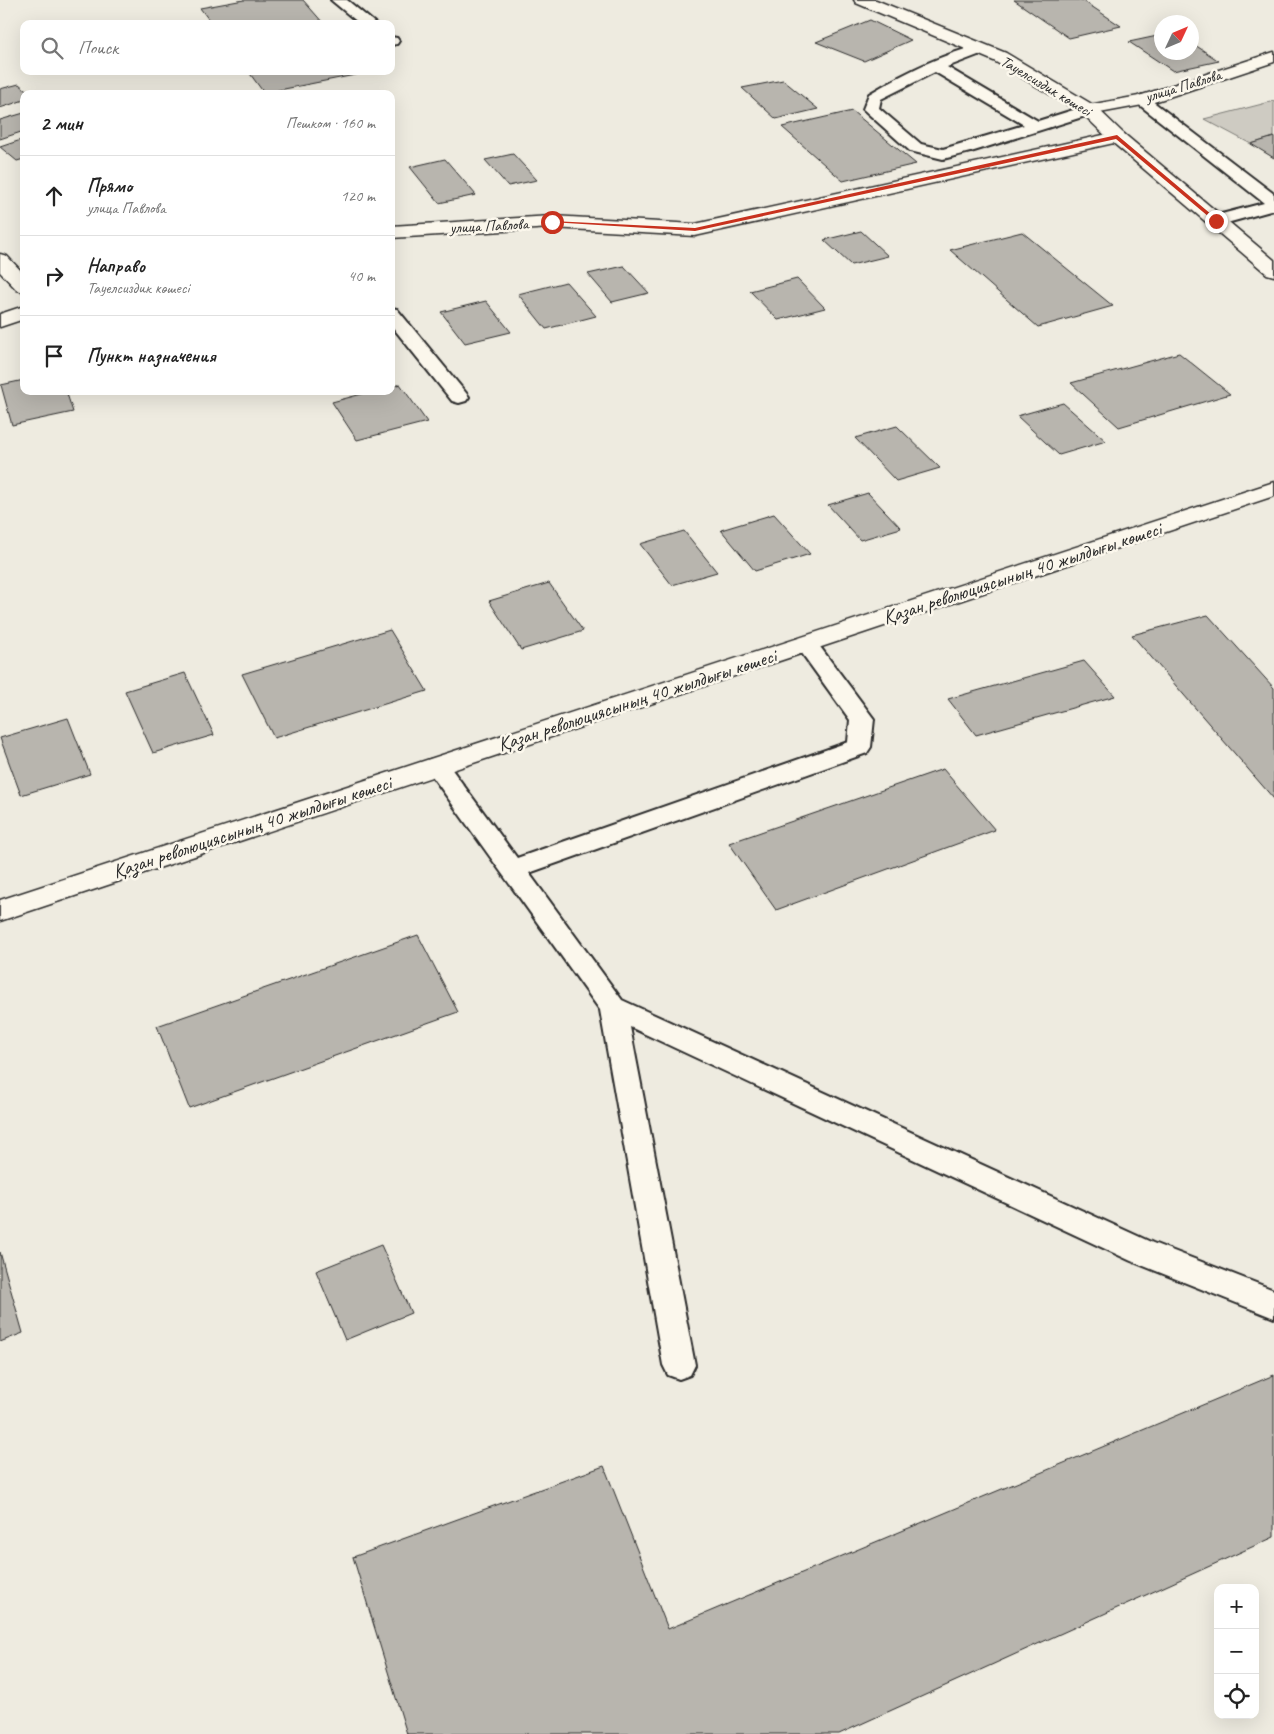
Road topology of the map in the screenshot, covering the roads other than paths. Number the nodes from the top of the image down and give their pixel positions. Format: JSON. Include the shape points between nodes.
{"nodes":[{"id":1,"x":338,"y":0,"type":"edge"},
{"id":2,"x":862,"y":0,"type":"edge"},
{"id":3,"x":364,"y":20,"type":"edge"},
{"id":4,"x":981,"y":49,"type":"junction"},
{"id":5,"x":1274,"y":56,"type":"edge"},
{"id":6,"x":934,"y":65,"type":"junction"},
{"id":7,"x":1142,"y":100,"type":"junction"},
{"id":8,"x":1090,"y":110,"type":"junction"},
{"id":9,"x":1036,"y":126,"type":"junction"},
{"id":10,"x":1117,"y":137,"type":"junction"},
{"id":11,"x":1274,"y":204,"type":"edge"},
{"id":12,"x":1216,"y":221,"type":"junction"},
{"id":13,"x":395,"y":232,"type":"edge"},
{"id":14,"x":0,"y":260,"type":"edge"},
{"id":15,"x":1274,"y":270,"type":"edge"},
{"id":16,"x":20,"y":282,"type":"edge"},
{"id":17,"x":20,"y":314,"type":"edge"},
{"id":18,"x":395,"y":318,"type":"edge"},
{"id":19,"x":0,"y":321,"type":"edge"},
{"id":20,"x":459,"y":397,"type":"dead end"},
{"id":21,"x":1274,"y":489,"type":"edge"},
{"id":22,"x":807,"y":645,"type":"junction"},
{"id":23,"x":437,"y":766,"type":"junction"},
{"id":24,"x":512,"y":869,"type":"junction"},
{"id":25,"x":0,"y":910,"type":"edge"},
{"id":26,"x":614,"y":1007,"type":"junction"},
{"id":27,"x":1274,"y":1304,"type":"edge"},
{"id":28,"x":680,"y":1365,"type":"dead end"}],
"edges":[{"from":1,"to":3,"type":"lane"},
{"from":2,"to":4,"type":"street","name":"Тауелсиздик көшесі"},
{"from":4,"to":6,"type":"lane"},
{"from":4,"to":8,"type":"street","name":"Тауелсиздик көшесі","via":[[1044,81]]},
{"from":5,"to":7,"type":"street","name":"улица Павлова"},
{"from":6,"to":9,"type":"lane"},
{"from":6,"to":9,"type":"lane","via":[[874,97],[871,109],[916,148],[942,154]]},
{"from":7,"to":8,"type":"street","name":"улица Павлова"},
{"from":7,"to":11,"type":"lane"},
{"from":8,"to":9,"type":"lane"},
{"from":8,"to":10,"type":"street","name":"Тауелсиздик көшесі"},
{"from":10,"to":12,"type":"street","name":"Тауелсиздик көшесі"},
{"from":10,"to":13,"type":"street","name":"улица Павлова","via":[[695,230],[552,222]]},
{"from":11,"to":12,"type":"lane"},
{"from":12,"to":15,"type":"street","name":"Тауелсиздик көшесі"},
{"from":14,"to":16,"type":"street"},
{"from":17,"to":19,"type":"street"},
{"from":18,"to":20,"type":"lane"},
{"from":21,"to":22,"type":"street","name":"Қазан революциясының 40 жылдығы көшесі"},
{"from":22,"to":23,"type":"street","name":"Қазан революциясының 40 жылдығы көшесі"},
{"from":22,"to":24,"type":"lane","via":[[862,719],[859,747]]},
{"from":23,"to":24,"type":"lane"},
{"from":23,"to":25,"type":"street","name":"Қазан революциясының 40 жылдығы көшесі"},
{"from":24,"to":26,"type":"lane"},
{"from":26,"to":27,"type":"lane","via":[[1142,1252]]},
{"from":26,"to":28,"type":"lane"}]}
